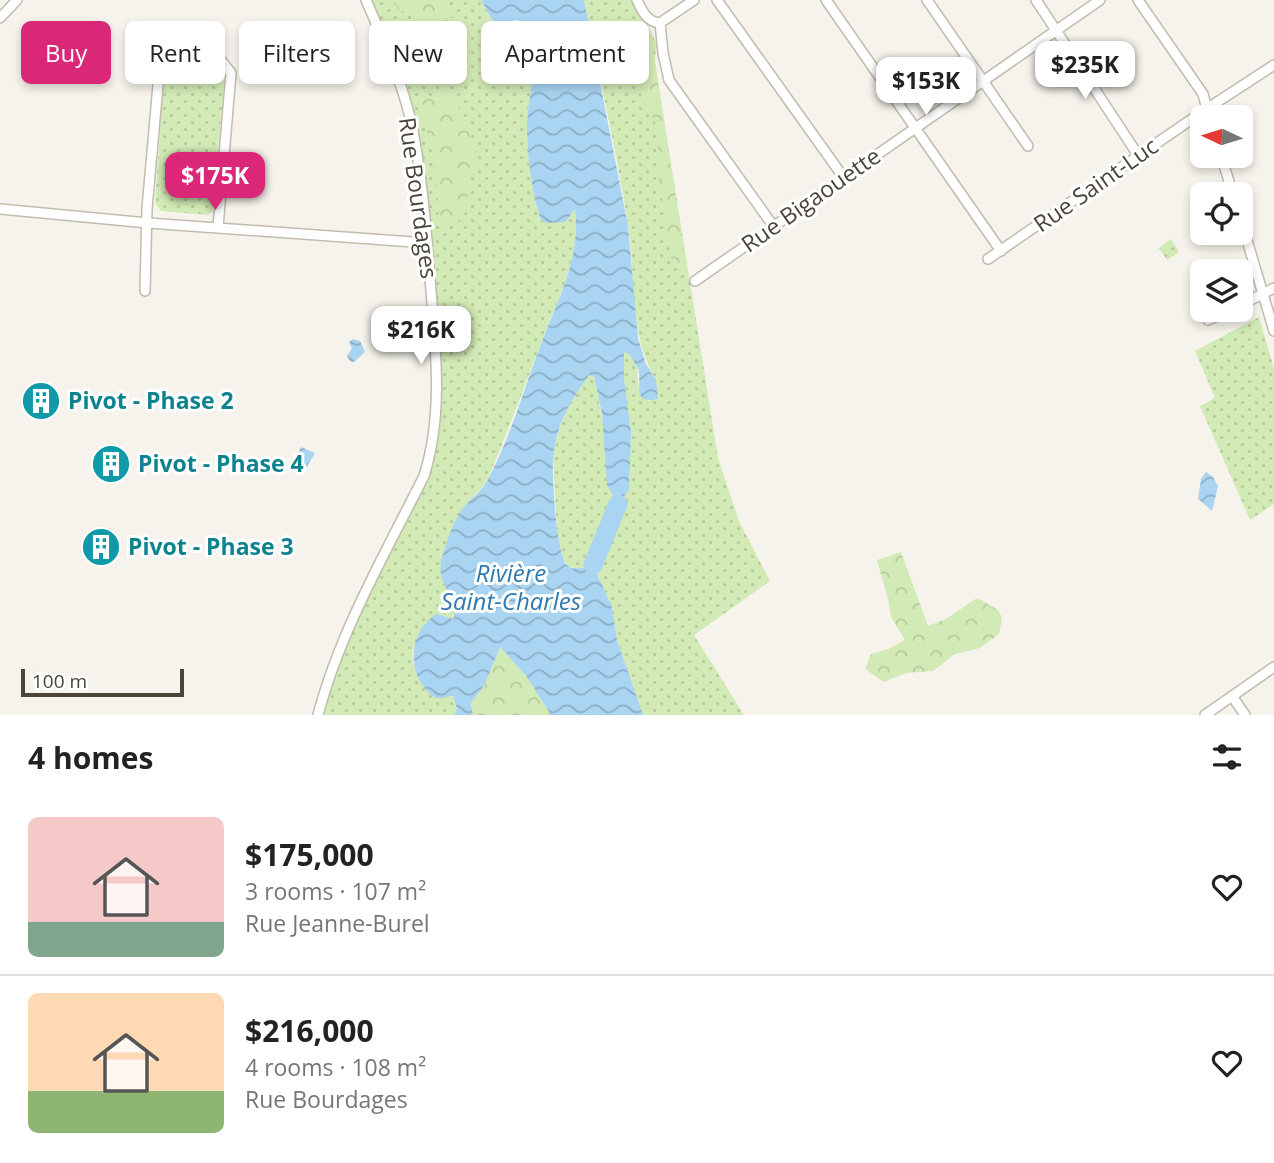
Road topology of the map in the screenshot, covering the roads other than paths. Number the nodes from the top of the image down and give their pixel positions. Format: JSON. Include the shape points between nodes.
{"nodes":[{"id":1,"x":17,"y":0,"type":"edge"},
{"id":2,"x":366,"y":0,"type":"edge"},
{"id":3,"x":637,"y":0,"type":"edge"},
{"id":4,"x":694,"y":0,"type":"edge"},
{"id":5,"x":718,"y":0,"type":"edge"},
{"id":6,"x":826,"y":0,"type":"edge"},
{"id":7,"x":927,"y":0,"type":"edge"},
{"id":8,"x":1036,"y":0,"type":"edge"},
{"id":9,"x":1100,"y":0,"type":"edge"},
{"id":10,"x":1138,"y":0,"type":"edge"},
{"id":11,"x":0,"y":18,"type":"edge"},
{"id":12,"x":660,"y":23,"type":"junction"},
{"id":13,"x":1058,"y":31,"type":"junction"},
{"id":14,"x":1274,"y":65,"type":"edge"},
{"id":15,"x":983,"y":82,"type":"junction"},
{"id":16,"x":1206,"y":105,"type":"edge"},
{"id":17,"x":1218,"y":105,"type":"edge"},
{"id":18,"x":1190,"y":123,"type":"edge"},
{"id":19,"x":915,"y":127,"type":"junction"},
{"id":20,"x":1028,"y":146,"type":"dead end"},
{"id":21,"x":1138,"y":155,"type":"junction"},
{"id":22,"x":844,"y":178,"type":"junction"},
{"id":23,"x":0,"y":209,"type":"edge"},
{"id":24,"x":148,"y":223,"type":"junction"},
{"id":25,"x":218,"y":227,"type":"junction"},
{"id":26,"x":774,"y":227,"type":"junction"},
{"id":27,"x":427,"y":243,"type":"junction"},
{"id":28,"x":1249,"y":245,"type":"edge"},
{"id":29,"x":1001,"y":251,"type":"junction"},
{"id":30,"x":988,"y":260,"type":"dead end"},
{"id":31,"x":695,"y":281,"type":"dead end"},
{"id":32,"x":1274,"y":288,"type":"edge"},
{"id":33,"x":145,"y":291,"type":"dead end"},
{"id":34,"x":1264,"y":293,"type":"junction"},
{"id":35,"x":1253,"y":298,"type":"edge"},
{"id":36,"x":1274,"y":331,"type":"edge"},
{"id":37,"x":1274,"y":667,"type":"edge"},
{"id":38,"x":1232,"y":696,"type":"junction"},
{"id":39,"x":318,"y":715,"type":"edge"},
{"id":40,"x":1205,"y":715,"type":"edge"},
{"id":41,"x":1245,"y":715,"type":"edge"}],
"edges":[{"from":1,"to":11,"type":"street"},
{"from":2,"to":27,"type":"street","name":"Rue Bourdages","via":[[393,62],[413,130]]},
{"from":3,"to":12,"type":"street","via":[[644,15]]},
{"from":4,"to":12,"type":"street"},
{"from":5,"to":22,"type":"street"},
{"from":6,"to":19,"type":"street"},
{"from":7,"to":15,"type":"street"},
{"from":8,"to":13,"type":"street"},
{"from":9,"to":13,"type":"street","name":"Rue Bigaouette"},
{"from":10,"to":16,"type":"street"},
{"from":12,"to":26,"type":"street","via":[[669,80]]},
{"from":13,"to":15,"type":"street","name":"Rue Bigaouette"},
{"from":13,"to":21,"type":"street"},
{"from":14,"to":17,"type":"street","name":"Rue Saint-Luc"},
{"from":15,"to":19,"type":"street","name":"Rue Bigaouette"},
{"from":15,"to":20,"type":"street"},
{"from":18,"to":21,"type":"street","name":"Rue Saint-Luc"},
{"from":19,"to":22,"type":"street","name":"Rue Bigaouette"},
{"from":19,"to":29,"type":"street"},
{"from":21,"to":29,"type":"street","name":"Rue Saint-Luc"},
{"from":22,"to":26,"type":"street","name":"Rue Bigaouette"},
{"from":23,"to":24,"type":"street"},
{"from":24,"to":25,"type":"street"},
{"from":24,"to":25,"type":"street","via":[[160,62],[169,55],[221,60],[231,73]]},
{"from":24,"to":33,"type":"street"},
{"from":25,"to":27,"type":"street"},
{"from":26,"to":31,"type":"street","name":"Rue Bigaouette"},
{"from":27,"to":39,"type":"street","name":"Rue Bourdages","via":[[436,381],[431,455],[355,614]]},
{"from":28,"to":34,"type":"street"},
{"from":29,"to":30,"type":"street","name":"Rue Saint-Luc"},
{"from":32,"to":34,"type":"street"},
{"from":34,"to":35,"type":"street"},
{"from":34,"to":36,"type":"street"},
{"from":37,"to":38,"type":"street"},
{"from":38,"to":40,"type":"street"},
{"from":38,"to":41,"type":"street"}]}
